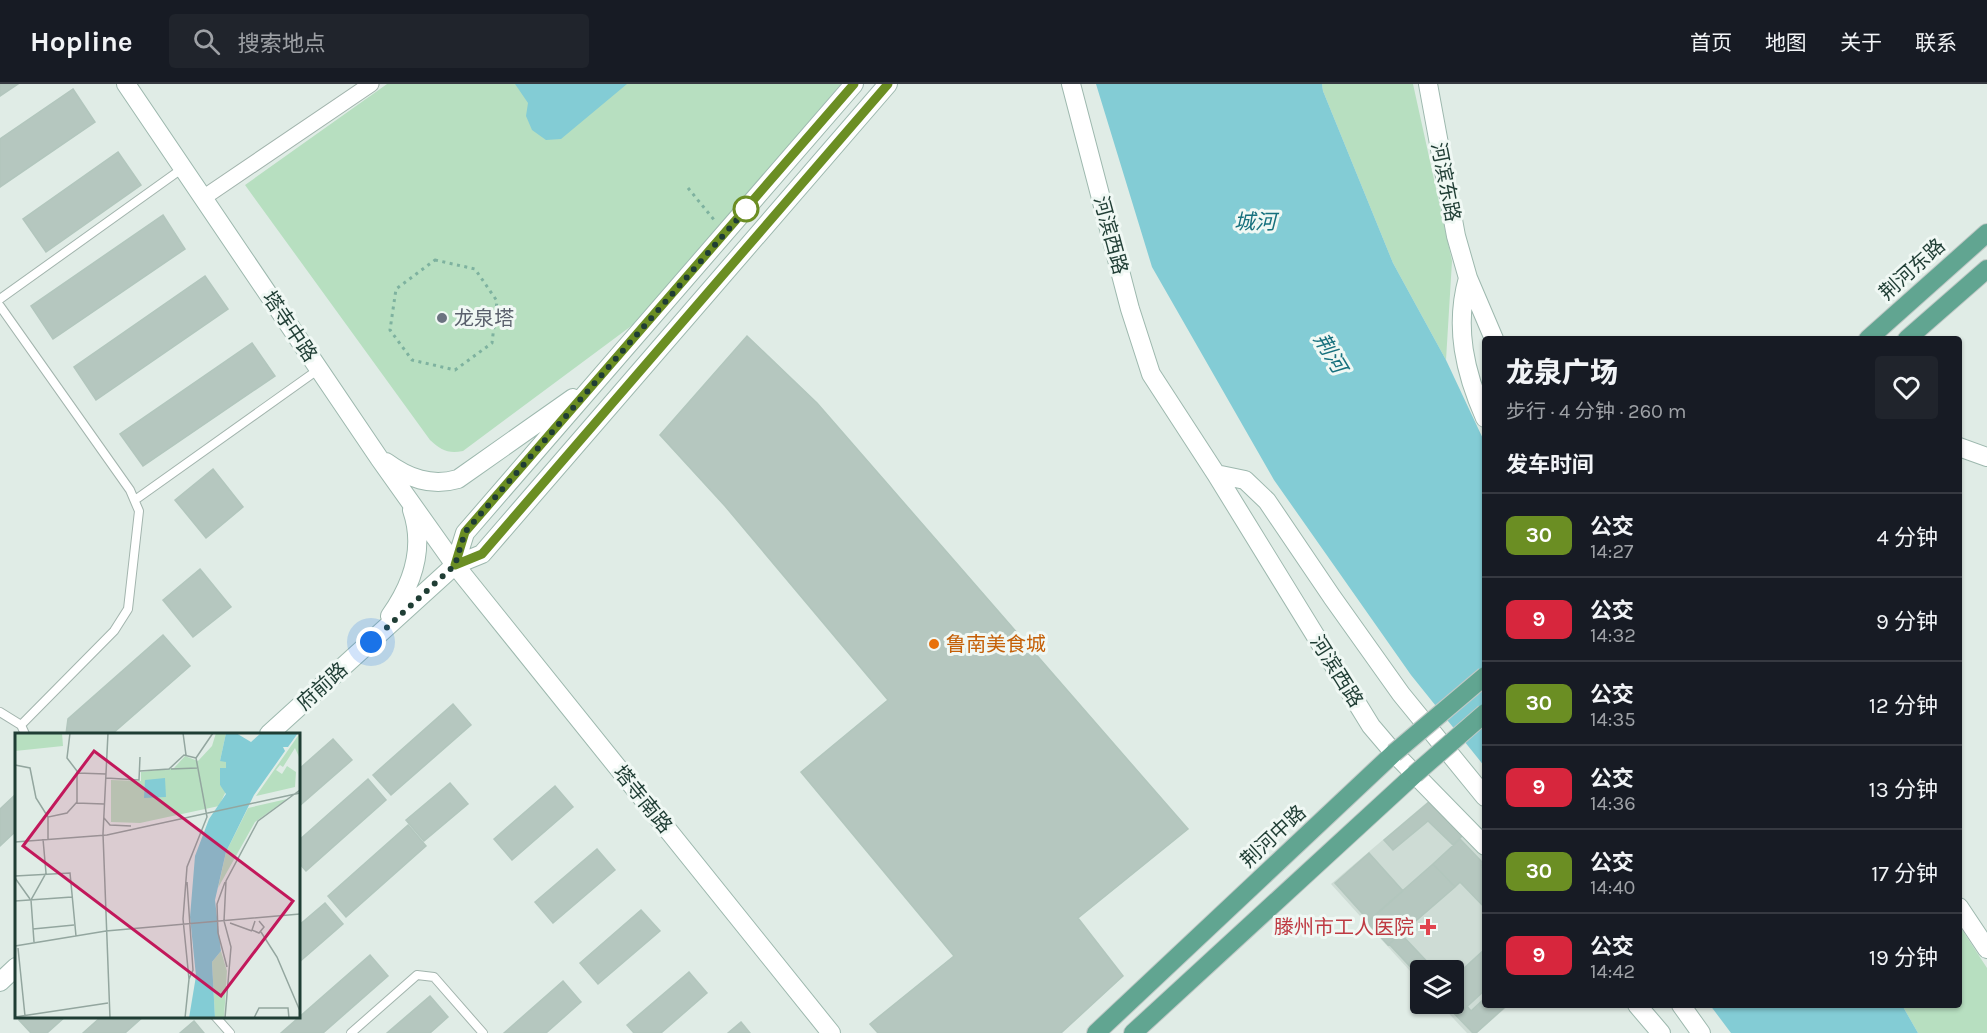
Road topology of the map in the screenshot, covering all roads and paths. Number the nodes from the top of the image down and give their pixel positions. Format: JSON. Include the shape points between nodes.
{"nodes":[{"id":1,"x":126,"y":84,"type":"edge"},
{"id":2,"x":371,"y":84,"type":"edge"},
{"id":3,"x":854,"y":84,"type":"edge"},
{"id":4,"x":888,"y":84,"type":"edge"},
{"id":5,"x":1071,"y":84,"type":"edge"},
{"id":6,"x":1428,"y":84,"type":"edge"},
{"id":7,"x":183,"y":168,"type":"junction"},
{"id":8,"x":688,"y":188,"type":"dead end"},
{"id":9,"x":203,"y":198,"type":"junction"},
{"id":10,"x":1987,"y":233,"type":"edge"},
{"id":11,"x":717,"y":242,"type":"junction"},
{"id":12,"x":1987,"y":269,"type":"edge"},
{"id":13,"x":1467,"y":278,"type":"junction"},
{"id":14,"x":0,"y":299,"type":"edge"},
{"id":15,"x":0,"y":306,"type":"edge"},
{"id":16,"x":1939,"y":311,"type":"junction"},
{"id":17,"x":390,"y":330,"type":"joint"},
{"id":18,"x":1493,"y":336,"type":"edge"},
{"id":19,"x":1871,"y":336,"type":"edge"},
{"id":20,"x":1910,"y":336,"type":"edge"},
{"id":21,"x":1920,"y":336,"type":"edge"},
{"id":22,"x":319,"y":369,"type":"junction"},
{"id":23,"x":596,"y":381,"type":"junction"},
{"id":24,"x":1482,"y":411,"type":"edge"},
{"id":25,"x":1962,"y":448,"type":"edge"},
{"id":26,"x":1987,"y":457,"type":"edge"},
{"id":27,"x":379,"y":458,"type":"junction"},
{"id":28,"x":1216,"y":474,"type":"junction"},
{"id":29,"x":405,"y":494,"type":"junction"},
{"id":30,"x":135,"y":500,"type":"junction"},
{"id":31,"x":455,"y":565,"type":"junction"},
{"id":32,"x":371,"y":642,"type":"junction"},
{"id":33,"x":1482,"y":679,"type":"edge"},
{"id":34,"x":0,"y":712,"type":"edge"},
{"id":35,"x":1482,"y":716,"type":"edge"},
{"id":36,"x":21,"y":725,"type":"junction"},
{"id":37,"x":24,"y":733,"type":"edge"},
{"id":38,"x":271,"y":733,"type":"edge"},
{"id":39,"x":1394,"y":753,"type":"junction"},
{"id":40,"x":1415,"y":774,"type":"junction"},
{"id":41,"x":1482,"y":793,"type":"edge"},
{"id":42,"x":1482,"y":843,"type":"edge"},
{"id":43,"x":1962,"y":911,"type":"edge"},
{"id":44,"x":1987,"y":950,"type":"edge"},
{"id":45,"x":15,"y":968,"type":"edge"},
{"id":46,"x":0,"y":982,"type":"edge"},
{"id":47,"x":1640,"y":1008,"type":"edge"},
{"id":48,"x":1683,"y":1008,"type":"edge"},
{"id":49,"x":216,"y":1018,"type":"edge"},
{"id":50,"x":230,"y":1033,"type":"edge"},
{"id":51,"x":351,"y":1033,"type":"edge"},
{"id":52,"x":483,"y":1033,"type":"edge"},
{"id":53,"x":831,"y":1033,"type":"edge"},
{"id":54,"x":1096,"y":1033,"type":"edge"},
{"id":55,"x":1133,"y":1033,"type":"edge"},
{"id":56,"x":1662,"y":1033,"type":"edge"},
{"id":57,"x":1701,"y":1033,"type":"edge"}],
"edges":[{"from":1,"to":7,"type":"main road","name":"塔寺中路"},
{"from":2,"to":9,"type":"street"},
{"from":3,"to":11,"type":"main road"},
{"from":4,"to":31,"type":"main road","name":"府前路","via":[[482,554]]},
{"from":5,"to":28,"type":"main road","name":"河滨西路","via":[[1151,374]]},
{"from":6,"to":13,"type":"main road","name":"河滨东路"},
{"from":7,"to":9,"type":"main road","name":"塔寺中路"},
{"from":7,"to":14,"type":"lane"},
{"from":8,"to":11,"type":"path","via":[[719,226]]},
{"from":9,"to":22,"type":"main road","name":"塔寺中路"},
{"from":10,"to":19,"type":"main road","name":"荆河东路"},
{"from":11,"to":23,"type":"main road"},
{"from":12,"to":16,"type":"main road"},
{"from":13,"to":18,"type":"main road","name":"河滨东路"},
{"from":13,"to":24,"type":"main road","name":"河滨东路","via":[[1462,299],[1463,356]]},
{"from":15,"to":30,"type":"lane"},
{"from":16,"to":20,"type":"main road"},
{"from":16,"to":21,"type":"main road"},
{"from":17,"to":17,"type":"path","via":[[396,289],[435,260],[475,269],[497,301],[492,343],[455,370],[412,360]]},
{"from":22,"to":27,"type":"main road","name":"塔寺中路"},
{"from":22,"to":30,"type":"lane"},
{"from":23,"to":27,"type":"main road","via":[[458,478],[445,483],[427,482],[403,473]]},
{"from":23,"to":31,"type":"main road","via":[[465,532]]},
{"from":25,"to":26,"type":"main road"},
{"from":27,"to":29,"type":"main road","name":"塔寺中路"},
{"from":28,"to":39,"type":"main road","name":"河滨西路","via":[[1371,726]]},
{"from":28,"to":41,"type":"main road","name":"河滨西路","via":[[1245,480],[1267,501],[1401,694]]},
{"from":29,"to":31,"type":"main road","name":"塔寺中路"},
{"from":29,"to":32,"type":"main road","via":[[417,530],[413,573]]},
{"from":30,"to":36,"type":"lane","via":[[140,511],[128,609],[114,631]]},
{"from":31,"to":32,"type":"main road","name":"府前路"},
{"from":31,"to":53,"type":"main road","name":"塔寺南路"},
{"from":32,"to":38,"type":"main road","name":"府前路"},
{"from":33,"to":39,"type":"main road","name":"荆河中路","bridge":true},
{"from":34,"to":36,"type":"lane"},
{"from":35,"to":40,"type":"main road","bridge":true},
{"from":36,"to":37,"type":"lane"},
{"from":39,"to":40,"type":"main road","name":"河滨西路"},
{"from":39,"to":54,"type":"main road","name":"荆河中路"},
{"from":40,"to":42,"type":"main road","name":"河滨西路"},
{"from":40,"to":55,"type":"main road"},
{"from":43,"to":44,"type":"main road"},
{"from":45,"to":46,"type":"main road"},
{"from":47,"to":56,"type":"main road"},
{"from":48,"to":57,"type":"main road"},
{"from":49,"to":50,"type":"lane"},
{"from":51,"to":52,"type":"lane","via":[[417,975],[434,977]]}]}
